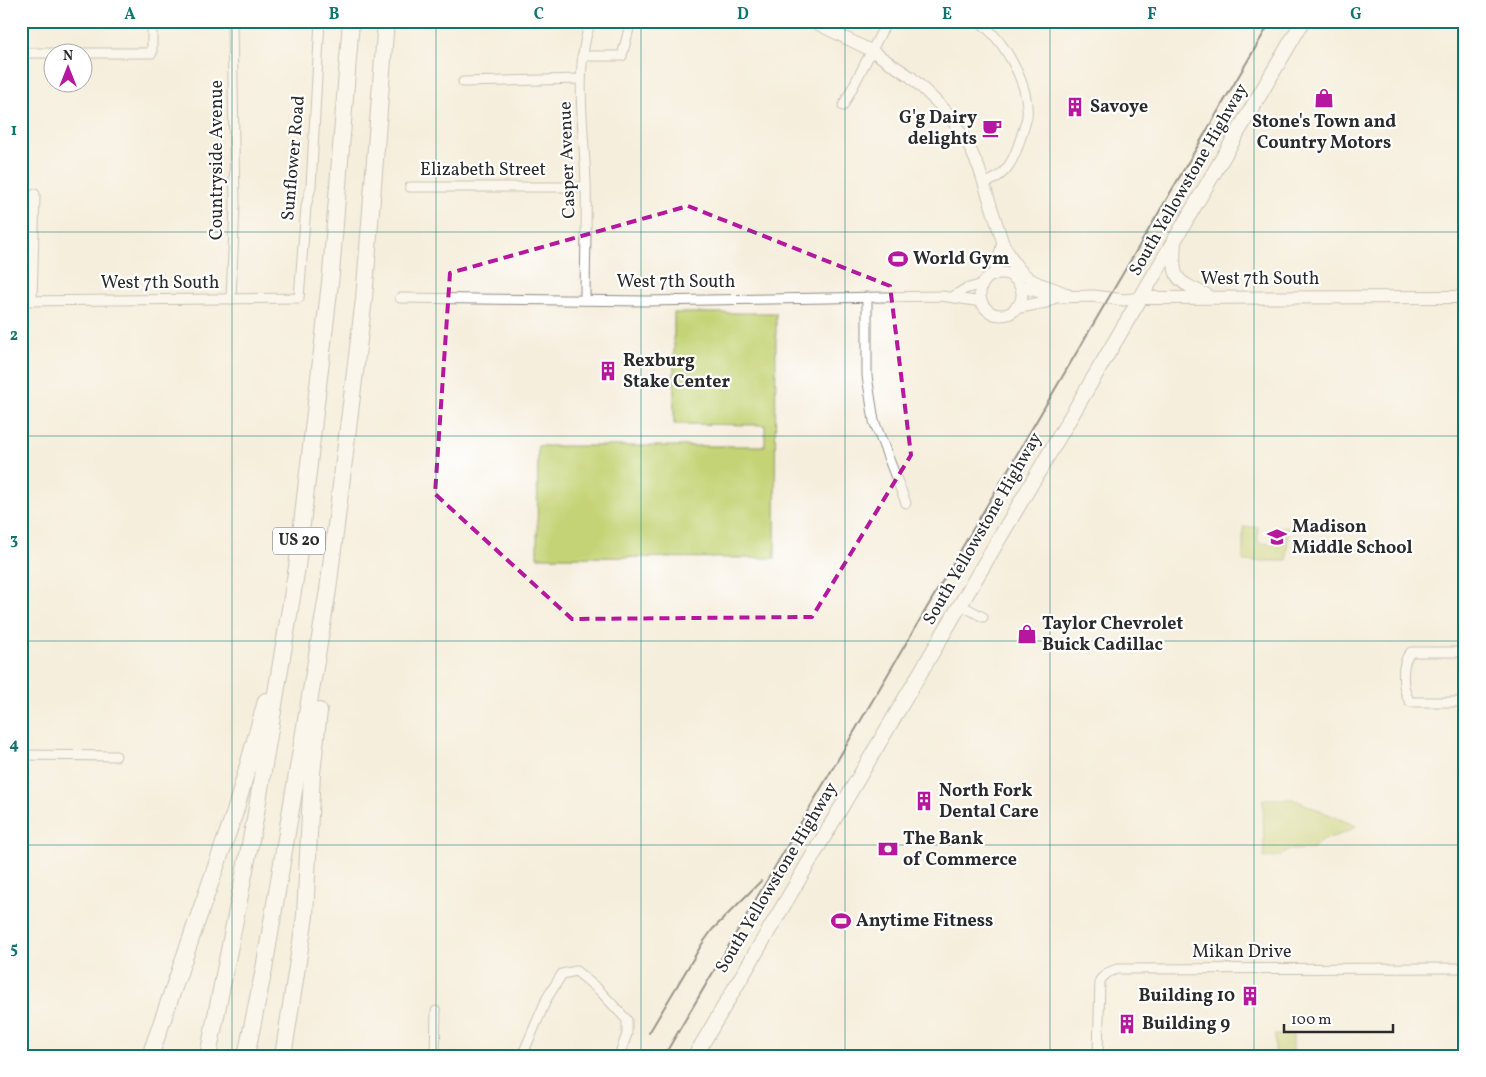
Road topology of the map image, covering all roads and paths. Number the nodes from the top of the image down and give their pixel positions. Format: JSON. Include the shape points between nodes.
{"nodes":[{"id":1,"x":152,"y":21,"type":"edge"},
{"id":2,"x":232,"y":21,"type":"edge"},
{"id":3,"x":320,"y":21,"type":"edge"},
{"id":4,"x":351,"y":21,"type":"edge"},
{"id":5,"x":386,"y":21,"type":"edge"},
{"id":6,"x":591,"y":21,"type":"edge"},
{"id":7,"x":631,"y":21,"type":"edge"},
{"id":8,"x":811,"y":21,"type":"edge"},
{"id":9,"x":887,"y":21,"type":"edge"},
{"id":10,"x":978,"y":21,"type":"edge"},
{"id":11,"x":1303,"y":21,"type":"edge"},
{"id":12,"x":872,"y":51,"type":"junction"},
{"id":13,"x":21,"y":53,"type":"edge"},
{"id":14,"x":42,"y":53,"type":"edge"},
{"id":15,"x":92,"y":53,"type":"edge"},
{"id":16,"x":582,"y":56,"type":"junction"},
{"id":17,"x":581,"y":79,"type":"junction"},
{"id":18,"x":464,"y":82,"type":"dead end"},
{"id":19,"x":843,"y":106,"type":"dead end"},
{"id":20,"x":984,"y":183,"type":"junction"},
{"id":21,"x":410,"y":187,"type":"dead end"},
{"id":22,"x":586,"y":187,"type":"junction"},
{"id":23,"x":35,"y":194,"type":"dead end"},
{"id":24,"x":1175,"y":240,"type":"junction"},
{"id":25,"x":1003,"y":243,"type":"junction"},
{"id":26,"x":1013,"y":260,"type":"junction"},
{"id":27,"x":994,"y":275,"type":"junction"},
{"id":28,"x":1017,"y":282,"type":"junction"},
{"id":29,"x":983,"y":284,"type":"junction"},
{"id":30,"x":1070,"y":296,"type":"junction"},
{"id":31,"x":867,"y":297,"type":"junction"},
{"id":32,"x":952,"y":297,"type":"junction"},
{"id":33,"x":1055,"y":297,"type":"junction"},
{"id":34,"x":1211,"y":297,"type":"junction"},
{"id":35,"x":299,"y":298,"type":"joint"},
{"id":36,"x":400,"y":298,"type":"dead end"},
{"id":37,"x":1142,"y":298,"type":"junction"},
{"id":38,"x":1465,"y":298,"type":"edge"},
{"id":39,"x":231,"y":300,"type":"junction"},
{"id":40,"x":585,"y":300,"type":"junction"},
{"id":41,"x":21,"y":301,"type":"edge"},
{"id":42,"x":32,"y":301,"type":"junction"},
{"id":43,"x":982,"y":302,"type":"junction"},
{"id":44,"x":1016,"y":308,"type":"junction"},
{"id":45,"x":346,"y":448,"type":"junction"},
{"id":46,"x":906,"y":503,"type":"dead end"},
{"id":47,"x":297,"y":567,"type":"junction"},
{"id":48,"x":959,"y":604,"type":"junction"},
{"id":49,"x":983,"y":617,"type":"dead end"},
{"id":50,"x":1465,"y":652,"type":"edge"},
{"id":51,"x":1465,"y":702,"type":"edge"},
{"id":52,"x":23,"y":755,"type":"edge"},
{"id":53,"x":116,"y":756,"type":"dead end"},
{"id":54,"x":21,"y":812,"type":"edge"},
{"id":55,"x":1465,"y":968,"type":"edge"},
{"id":56,"x":436,"y":1011,"type":"dead end"},
{"id":57,"x":150,"y":1056,"type":"edge"},
{"id":58,"x":208,"y":1056,"type":"edge"},
{"id":59,"x":246,"y":1056,"type":"edge"},
{"id":60,"x":282,"y":1056,"type":"edge"},
{"id":61,"x":435,"y":1056,"type":"edge"},
{"id":62,"x":522,"y":1056,"type":"edge"},
{"id":63,"x":619,"y":1056,"type":"edge"},
{"id":64,"x":695,"y":1056,"type":"edge"},
{"id":65,"x":1098,"y":1056,"type":"edge"}],
"edges":[{"from":1,"to":15,"type":"street","via":[[152,53]]},
{"from":2,"to":39,"type":"street","name":"Countryside Avenue","via":[[235,204]]},
{"from":3,"to":35,"type":"street","name":"Sunflower Road","via":[[311,187],[306,206]]},
{"from":4,"to":47,"type":"highway","number":"US 20","via":[[331,274]]},
{"from":5,"to":45,"type":"highway","number":"US 20","via":[[364,299]]},
{"from":6,"to":16,"type":"street","name":"Casper Avenue"},
{"from":7,"to":16,"type":"street","via":[[622,56]]},
{"from":8,"to":12,"type":"street"},
{"from":9,"to":12,"type":"street"},
{"from":10,"to":20,"type":"street","via":[[1005,47],[1021,80],[1027,116],[1014,160],[994,180]]},
{"from":11,"to":24,"type":"main road","name":"South Yellowstone Highway"},
{"from":12,"to":19,"type":"street"},
{"from":12,"to":20,"type":"street","via":[[911,77],[947,112],[967,142]]},
{"from":13,"to":14,"type":"street"},
{"from":16,"to":17,"type":"street","name":"Casper Avenue"},
{"from":17,"to":18,"type":"street"},
{"from":17,"to":22,"type":"street","name":"Casper Avenue"},
{"from":20,"to":25,"type":"street"},
{"from":21,"to":22,"type":"street","name":"Elizabeth Street"},
{"from":22,"to":40,"type":"street","name":"Casper Avenue"},
{"from":23,"to":42,"type":"street"},
{"from":24,"to":34,"type":"main road","via":[[1174,270],[1177,278]]},
{"from":24,"to":37,"type":"main road","name":"South Yellowstone Highway"},
{"from":25,"to":26,"type":"street"},
{"from":25,"to":27,"type":"street"},
{"from":26,"to":28,"type":"street"},
{"from":26,"to":30,"type":"street","via":[[1026,278],[1053,286]]},
{"from":27,"to":28,"type":"street","via":[[1005,274]]},
{"from":27,"to":29,"type":"street"},
{"from":28,"to":33,"type":"street","name":"West 7th South"},
{"from":28,"to":44,"type":"street","via":[[1021,300]]},
{"from":29,"to":32,"type":"street","name":"West 7th South"},
{"from":29,"to":43,"type":"street","via":[[980,290]]},
{"from":30,"to":33,"type":"street","name":"West 7th South"},
{"from":30,"to":37,"type":"street","name":"West 7th South"},
{"from":31,"to":32,"type":"street","name":"West 7th South"},
{"from":31,"to":40,"type":"street","name":"West 7th South"},
{"from":31,"to":46,"type":"street","via":[[867,376],[874,421]]},
{"from":32,"to":43,"type":"street","name":"West 7th South"},
{"from":33,"to":44,"type":"street","name":"West 7th South"},
{"from":34,"to":37,"type":"main road","name":"West 7th South"},
{"from":34,"to":38,"type":"main road","name":"West 7th South"},
{"from":35,"to":39,"type":"street","name":"West 7th South"},
{"from":36,"to":40,"type":"street","name":"West 7th South"},
{"from":37,"to":48,"type":"main road","name":"South Yellowstone Highway"},
{"from":39,"to":42,"type":"street","name":"West 7th South"},
{"from":41,"to":42,"type":"street","name":"West 7th South"},
{"from":43,"to":44,"type":"street","via":[[987,309],[999,315]]},
{"from":45,"to":59,"type":"highway","number":"US 20","via":[[325,610],[264,970]]},
{"from":45,"to":60,"type":"highway","via":[[336,589],[313,757],[305,916]]},
{"from":47,"to":57,"type":"highway","via":[[243,789]]},
{"from":47,"to":58,"type":"highway","number":"US 20","via":[[255,819]]},
{"from":48,"to":49,"type":"street"},
{"from":48,"to":64,"type":"main road","name":"South Yellowstone Highway"},
{"from":50,"to":51,"type":"street","via":[[1412,652],[1406,658],[1405,678],[1405,694],[1410,702]]},
{"from":52,"to":53,"type":"street"},
{"from":52,"to":54,"type":"street"},
{"from":55,"to":65,"type":"street","name":"Mikan Drive","via":[[1116,969],[1107,972],[1100,980]]},
{"from":56,"to":61,"type":"street"},
{"from":62,"to":63,"type":"street","via":[[562,974],[576,971],[627,1020],[627,1034]]}]}
